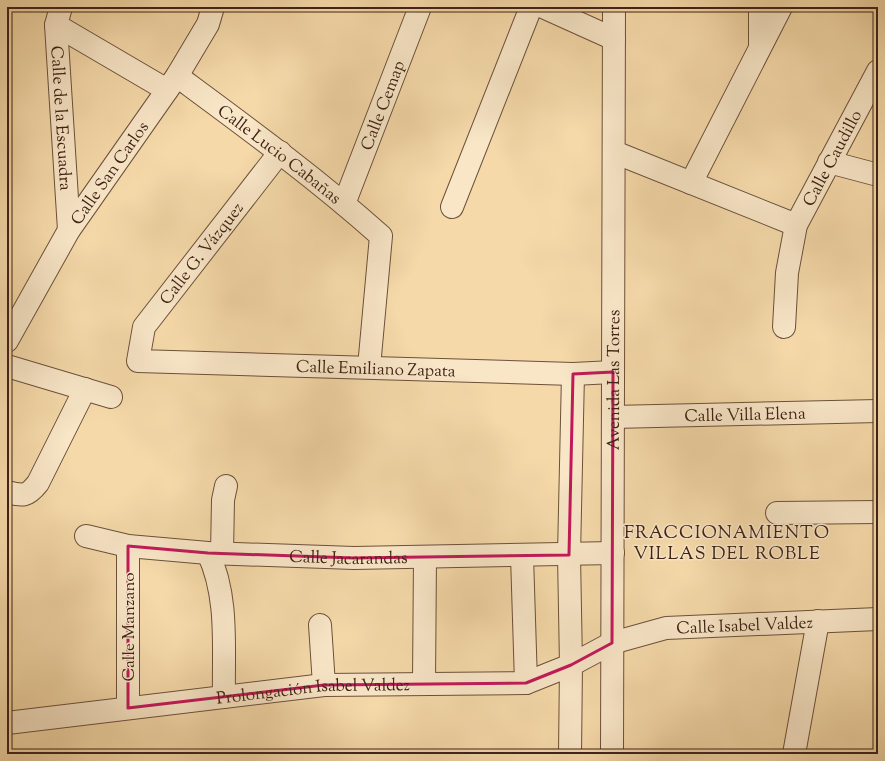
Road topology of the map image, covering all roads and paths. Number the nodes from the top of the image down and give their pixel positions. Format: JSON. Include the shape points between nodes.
{"nodes":[{"id":1,"x":213,"y":7,"type":"edge"},
{"id":2,"x":420,"y":7,"type":"edge"},
{"id":3,"x":531,"y":7,"type":"edge"},
{"id":4,"x":543,"y":7,"type":"edge"},
{"id":5,"x":614,"y":7,"type":"edge"},
{"id":6,"x":760,"y":7,"type":"edge"},
{"id":7,"x":781,"y":7,"type":"edge"},
{"id":8,"x":58,"y":16,"type":"edge"},
{"id":9,"x":614,"y":39,"type":"junction"},
{"id":10,"x":760,"y":49,"type":"junction"},
{"id":11,"x":878,"y":71,"type":"edge"},
{"id":12,"x":172,"y":83,"type":"junction"},
{"id":13,"x":280,"y":152,"type":"junction"},
{"id":14,"x":614,"y":152,"type":"junction"},
{"id":15,"x":829,"y":162,"type":"junction"},
{"id":16,"x":878,"y":175,"type":"edge"},
{"id":17,"x":691,"y":183,"type":"junction"},
{"id":18,"x":344,"y":204,"type":"junction"},
{"id":19,"x":452,"y":206,"type":"dead end"},
{"id":20,"x":796,"y":224,"type":"junction"},
{"id":21,"x":69,"y":230,"type":"junction"},
{"id":22,"x":784,"y":327,"type":"dead end"},
{"id":23,"x":7,"y":341,"type":"edge"},
{"id":24,"x":138,"y":361,"type":"joint"},
{"id":25,"x":7,"y":366,"type":"edge"},
{"id":26,"x":369,"y":368,"type":"junction"},
{"id":27,"x":613,"y":372,"type":"junction"},
{"id":28,"x":572,"y":374,"type":"junction"},
{"id":29,"x":85,"y":389,"type":"junction"},
{"id":30,"x":111,"y":397,"type":"dead end"},
{"id":31,"x":878,"y":411,"type":"edge"},
{"id":32,"x":613,"y":416,"type":"junction"},
{"id":33,"x":226,"y":486,"type":"dead end"},
{"id":34,"x":7,"y":492,"type":"edge"},
{"id":35,"x":878,"y":512,"type":"edge"},
{"id":36,"x":777,"y":513,"type":"dead end"},
{"id":37,"x":86,"y":536,"type":"dead end"},
{"id":38,"x":128,"y":546,"type":"junction"},
{"id":39,"x":215,"y":553,"type":"junction"},
{"id":40,"x":613,"y":553,"type":"junction"},
{"id":41,"x":569,"y":555,"type":"junction"},
{"id":42,"x":522,"y":556,"type":"junction"},
{"id":43,"x":425,"y":557,"type":"junction"},
{"id":44,"x":878,"y":619,"type":"edge"},
{"id":45,"x":818,"y":621,"type":"junction"},
{"id":46,"x":320,"y":625,"type":"dead end"},
{"id":47,"x":612,"y":643,"type":"junction"},
{"id":48,"x":571,"y":665,"type":"junction"},
{"id":49,"x":424,"y":683,"type":"junction"},
{"id":50,"x":526,"y":683,"type":"junction"},
{"id":51,"x":324,"y":685,"type":"junction"},
{"id":52,"x":224,"y":697,"type":"junction"},
{"id":53,"x":128,"y":708,"type":"junction"},
{"id":54,"x":7,"y":723,"type":"edge"},
{"id":55,"x":570,"y":754,"type":"edge"},
{"id":56,"x":612,"y":754,"type":"edge"},
{"id":57,"x":794,"y":754,"type":"edge"}],
"edges":[{"from":1,"to":12,"type":"street","name":"Calle San Carlos","via":[[208,24]]},
{"from":2,"to":18,"type":"street","name":"Calle Cemap"},
{"from":3,"to":19,"type":"street"},
{"from":4,"to":9,"type":"street"},
{"from":5,"to":9,"type":"street","name":"Avenida Las Torres"},
{"from":6,"to":10,"type":"street"},
{"from":7,"to":10,"type":"street"},
{"from":8,"to":12,"type":"street","name":"Calle Lucio Cabañas"},
{"from":8,"to":21,"type":"street","name":"Calle de la Escuadra"},
{"from":9,"to":14,"type":"street","name":"Avenida Las Torres"},
{"from":10,"to":17,"type":"street"},
{"from":11,"to":15,"type":"street","name":"Calle Caudillo"},
{"from":12,"to":13,"type":"street","name":"Calle Lucio Cabañas"},
{"from":12,"to":21,"type":"street","name":"Calle San Carlos"},
{"from":13,"to":18,"type":"street","name":"Calle Lucio Cabañas"},
{"from":13,"to":24,"type":"street","name":"Calle G. Vázquez","via":[[144,327]]},
{"from":14,"to":17,"type":"street"},
{"from":14,"to":27,"type":"street","name":"Avenida Las Torres"},
{"from":15,"to":16,"type":"street"},
{"from":15,"to":20,"type":"street","name":"Calle Caudillo"},
{"from":17,"to":20,"type":"street"},
{"from":18,"to":26,"type":"street","name":"Calle Lucio Cabañas","via":[[381,236]]},
{"from":20,"to":22,"type":"street","name":"Calle Caudillo","via":[[787,273]]},
{"from":21,"to":23,"type":"street","name":"Calle San Carlos"},
{"from":24,"to":26,"type":"street","name":"Calle Emiliano Zapata"},
{"from":25,"to":29,"type":"street"},
{"from":26,"to":28,"type":"street","name":"Calle Emiliano Zapata"},
{"from":27,"to":28,"type":"street","name":"Calle Emiliano Zapata"},
{"from":27,"to":32,"type":"street","name":"Avenida Las Torres"},
{"from":28,"to":41,"type":"street"},
{"from":29,"to":30,"type":"street"},
{"from":29,"to":34,"type":"street","via":[[38,483],[30,493],[20,496]]},
{"from":31,"to":32,"type":"street","name":"Calle Villa Elena"},
{"from":32,"to":40,"type":"street","name":"Avenida Las Torres"},
{"from":33,"to":39,"type":"street"},
{"from":35,"to":36,"type":"street"},
{"from":37,"to":38,"type":"street","name":"Calle Jacarandas"},
{"from":38,"to":39,"type":"street","name":"Calle Jacarandas"},
{"from":38,"to":53,"type":"street","name":"Calle Manzano"},
{"from":39,"to":43,"type":"street","name":"Calle Jacarandas","via":[[354,558]]},
{"from":39,"to":52,"type":"street","via":[[222,605]]},
{"from":40,"to":41,"type":"street","name":"Calle Jacarandas"},
{"from":40,"to":47,"type":"street","name":"Avenida Las Torres"},
{"from":41,"to":42,"type":"street","name":"Calle Jacarandas"},
{"from":41,"to":48,"type":"street"},
{"from":42,"to":43,"type":"street","name":"Calle Jacarandas"},
{"from":42,"to":50,"type":"street"},
{"from":43,"to":49,"type":"street"},
{"from":44,"to":45,"type":"street","name":"Calle Isabel Valdez"},
{"from":45,"to":47,"type":"street","name":"Calle Isabel Valdez","via":[[666,628]]},
{"from":45,"to":57,"type":"street"},
{"from":46,"to":51,"type":"street"},
{"from":47,"to":48,"type":"street","name":"Prolongación Isabel Valdez"},
{"from":47,"to":56,"type":"street","name":"Avenida Las Torres"},
{"from":48,"to":50,"type":"street","name":"Prolongación Isabel Valdez"},
{"from":48,"to":55,"type":"street"},
{"from":49,"to":50,"type":"street","name":"Prolongación Isabel Valdez"},
{"from":49,"to":51,"type":"street","name":"Prolongación Isabel Valdez"},
{"from":51,"to":52,"type":"street","name":"Prolongación Isabel Valdez"},
{"from":52,"to":53,"type":"street","name":"Prolongación Isabel Valdez"},
{"from":53,"to":54,"type":"street","name":"Prolongación Isabel Valdez"}]}
